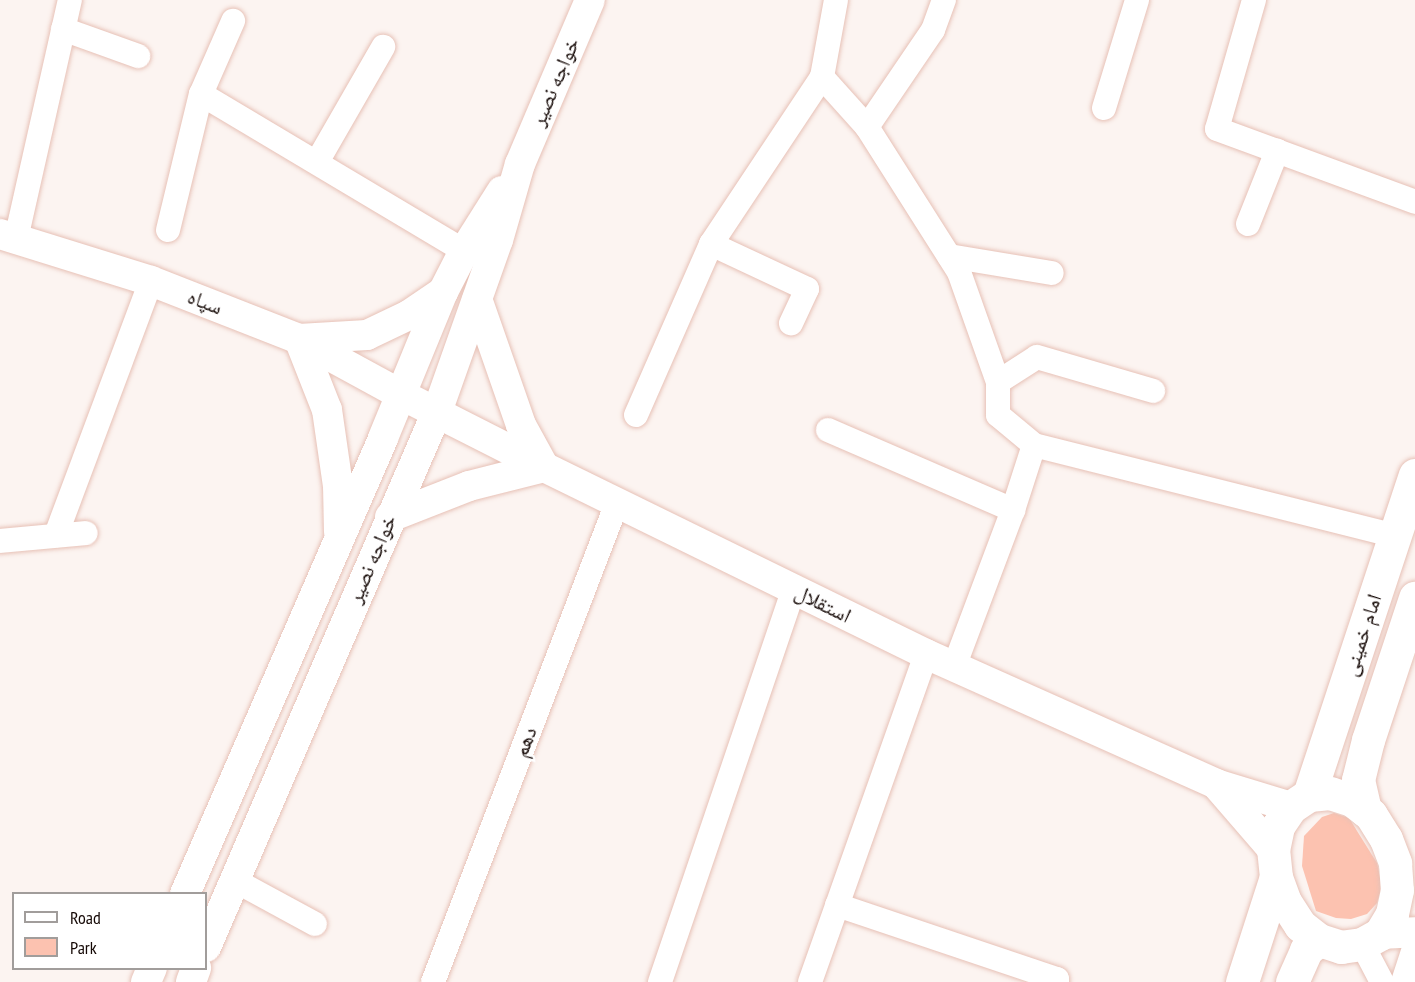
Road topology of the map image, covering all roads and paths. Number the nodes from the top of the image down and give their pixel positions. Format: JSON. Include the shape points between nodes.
{"nodes":[{"id":1,"x":70,"y":0,"type":"edge"},
{"id":2,"x":590,"y":0,"type":"edge"},
{"id":3,"x":836,"y":0,"type":"edge"},
{"id":4,"x":944,"y":0,"type":"edge"},
{"id":5,"x":1137,"y":0,"type":"edge"},
{"id":6,"x":1254,"y":0,"type":"edge"},
{"id":7,"x":233,"y":21,"type":"dead end"},
{"id":8,"x":63,"y":29,"type":"junction"},
{"id":9,"x":383,"y":47,"type":"dead end"},
{"id":10,"x":138,"y":56,"type":"dead end"},
{"id":11,"x":822,"y":77,"type":"junction"},
{"id":12,"x":201,"y":94,"type":"junction"},
{"id":13,"x":1104,"y":108,"type":"dead end"},
{"id":14,"x":867,"y":127,"type":"junction"},
{"id":15,"x":1277,"y":151,"type":"junction"},
{"id":16,"x":317,"y":162,"type":"junction"},
{"id":17,"x":520,"y":164,"type":"junction"},
{"id":18,"x":1415,"y":202,"type":"edge"},
{"id":19,"x":1248,"y":224,"type":"dead end"},
{"id":20,"x":168,"y":230,"type":"dead end"},
{"id":21,"x":8,"y":236,"type":"edge"},
{"id":22,"x":711,"y":244,"type":"junction"},
{"id":23,"x":464,"y":251,"type":"junction"},
{"id":24,"x":949,"y":256,"type":"junction"},
{"id":25,"x":1052,"y":273,"type":"dead end"},
{"id":26,"x":151,"y":281,"type":"junction"},
{"id":27,"x":443,"y":292,"type":"junction"},
{"id":28,"x":477,"y":299,"type":"junction"},
{"id":29,"x":791,"y":323,"type":"dead end"},
{"id":30,"x":299,"y":339,"type":"junction"},
{"id":31,"x":998,"y":382,"type":"junction"},
{"id":32,"x":1153,"y":391,"type":"dead end"},
{"id":33,"x":400,"y":394,"type":"junction"},
{"id":34,"x":437,"y":412,"type":"junction"},
{"id":35,"x":636,"y":415,"type":"dead end"},
{"id":36,"x":828,"y":430,"type":"dead end"},
{"id":37,"x":1034,"y":445,"type":"junction"},
{"id":38,"x":544,"y":467,"type":"junction"},
{"id":39,"x":1415,"y":475,"type":"edge"},
{"id":40,"x":617,"y":503,"type":"junction"},
{"id":41,"x":1013,"y":510,"type":"junction"},
{"id":42,"x":390,"y":517,"type":"junction"},
{"id":43,"x":86,"y":532,"type":"dead end"},
{"id":44,"x":56,"y":535,"type":"junction"},
{"id":45,"x":1395,"y":536,"type":"junction"},
{"id":46,"x":339,"y":540,"type":"junction"},
{"id":47,"x":0,"y":541,"type":"edge"},
{"id":48,"x":794,"y":589,"type":"junction"},
{"id":49,"x":1415,"y":598,"type":"edge"},
{"id":50,"x":926,"y":654,"type":"junction"},
{"id":51,"x":954,"y":667,"type":"junction"},
{"id":52,"x":1216,"y":784,"type":"junction"},
{"id":53,"x":1300,"y":801,"type":"junction"},
{"id":54,"x":225,"y":802,"type":"junction"},
{"id":55,"x":1365,"y":810,"type":"junction"},
{"id":56,"x":261,"y":818,"type":"junction"},
{"id":57,"x":1275,"y":863,"type":"junction"},
{"id":58,"x":1405,"y":873,"type":"edge"},
{"id":59,"x":234,"y":880,"type":"junction"},
{"id":60,"x":186,"y":892,"type":"edge"},
{"id":61,"x":837,"y":905,"type":"junction"},
{"id":62,"x":315,"y":924,"type":"dead end"},
{"id":63,"x":1415,"y":932,"type":"edge"},
{"id":64,"x":1371,"y":939,"type":"junction"},
{"id":65,"x":1319,"y":940,"type":"junction"},
{"id":66,"x":1415,"y":944,"type":"edge"},
{"id":67,"x":207,"y":945,"type":"edge"},
{"id":68,"x":433,"y":982,"type":"edge"},
{"id":69,"x":660,"y":982,"type":"edge"},
{"id":70,"x":810,"y":982,"type":"edge"},
{"id":71,"x":1056,"y":982,"type":"edge"},
{"id":72,"x":1242,"y":982,"type":"edge"},
{"id":73,"x":1292,"y":982,"type":"edge"},
{"id":74,"x":1382,"y":982,"type":"edge"},
{"id":75,"x":1403,"y":982,"type":"edge"}],
"edges":[{"from":1,"to":8,"type":"street"},
{"from":2,"to":17,"type":"street","name":"خواجه نصیر"},
{"from":3,"to":11,"type":"street"},
{"from":4,"to":14,"type":"street","via":[[933,30]]},
{"from":5,"to":13,"type":"street"},
{"from":6,"to":15,"type":"street","via":[[1217,129]]},
{"from":7,"to":12,"type":"street"},
{"from":8,"to":10,"type":"street"},
{"from":8,"to":21,"type":"street"},
{"from":9,"to":16,"type":"street"},
{"from":11,"to":14,"type":"street"},
{"from":11,"to":22,"type":"street"},
{"from":12,"to":16,"type":"street"},
{"from":12,"to":20,"type":"street"},
{"from":14,"to":24,"type":"street"},
{"from":15,"to":18,"type":"street"},
{"from":15,"to":19,"type":"street"},
{"from":16,"to":23,"type":"street"},
{"from":17,"to":23,"type":"street","name":"خواجه نصیر"},
{"from":17,"to":28,"type":"street","name":"خواجه نصیر"},
{"from":21,"to":26,"type":"street","name":"سپاه"},
{"from":22,"to":29,"type":"street","via":[[807,290]]},
{"from":22,"to":35,"type":"street"},
{"from":23,"to":27,"type":"street","name":"خواجه نصیر"},
{"from":24,"to":25,"type":"street"},
{"from":24,"to":31,"type":"street","via":[[959,272]]},
{"from":26,"to":30,"type":"street","name":"سپاه"},
{"from":26,"to":44,"type":"street"},
{"from":27,"to":30,"type":"street","via":[[409,315],[367,334]]},
{"from":27,"to":33,"type":"street","name":"خواجه نصیر"},
{"from":28,"to":34,"type":"street","name":"خواجه نصیر"},
{"from":28,"to":38,"type":"street","via":[[521,425]]},
{"from":30,"to":33,"type":"street","name":"سپاه"},
{"from":30,"to":46,"type":"street","via":[[327,410],[338,486]]},
{"from":31,"to":32,"type":"street","via":[[1037,357]]},
{"from":31,"to":37,"type":"street","via":[[998,415]]},
{"from":33,"to":34,"type":"street","name":"سپاه"},
{"from":33,"to":46,"type":"street","name":"خواجه نصیر"},
{"from":34,"to":38,"type":"street","name":"استقلال"},
{"from":34,"to":42,"type":"street","name":"خواجه نصیر"},
{"from":36,"to":41,"type":"street"},
{"from":37,"to":41,"type":"street"},
{"from":37,"to":45,"type":"street"},
{"from":38,"to":40,"type":"street","name":"استقلال"},
{"from":38,"to":42,"type":"street","via":[[469,486]]},
{"from":39,"to":45,"type":"main road","name":"امام خمینی"},
{"from":40,"to":48,"type":"street","name":"استقلال"},
{"from":40,"to":68,"type":"street","name":"دهم"},
{"from":41,"to":51,"type":"street"},
{"from":42,"to":56,"type":"street","name":"خواجه نصیر"},
{"from":43,"to":44,"type":"street"},
{"from":44,"to":47,"type":"street"},
{"from":45,"to":53,"type":"main road","name":"امام خمینی"},
{"from":46,"to":54,"type":"street","name":"خواجه نصیر"},
{"from":48,"to":50,"type":"street","name":"استقلال"},
{"from":48,"to":69,"type":"street"},
{"from":49,"to":55,"type":"main road","name":"امام خمینی","via":[[1358,780]]},
{"from":50,"to":51,"type":"street","name":"استقلال"},
{"from":50,"to":61,"type":"street"},
{"from":51,"to":52,"type":"street","name":"استقلال"},
{"from":52,"to":53,"type":"street","name":"استقلال"},
{"from":52,"to":57,"type":"street"},
{"from":53,"to":55,"type":"main road","via":[[1330,793],[1352,800]]},
{"from":53,"to":57,"type":"main road","via":[[1278,826]]},
{"from":54,"to":56,"type":"street"},
{"from":54,"to":60,"type":"street","name":"خواجه نصیر"},
{"from":55,"to":58,"type":"main road"},
{"from":56,"to":59,"type":"street","name":"خواجه نصیر"},
{"from":57,"to":65,"type":"main road","via":[[1285,902],[1300,925]]},
{"from":57,"to":72,"type":"main road"},
{"from":58,"to":64,"type":"main road","via":[[1392,915]]},
{"from":59,"to":62,"type":"street"},
{"from":59,"to":67,"type":"street","name":"خواجه نصیر"},
{"from":61,"to":70,"type":"street"},
{"from":61,"to":71,"type":"street","via":[[1057,979]]},
{"from":63,"to":64,"type":"street"},
{"from":64,"to":65,"type":"main road","via":[[1341,947]]},
{"from":64,"to":74,"type":"street"},
{"from":65,"to":73,"type":"main road","via":[[1306,950]]},
{"from":66,"to":75,"type":"street"}]}
